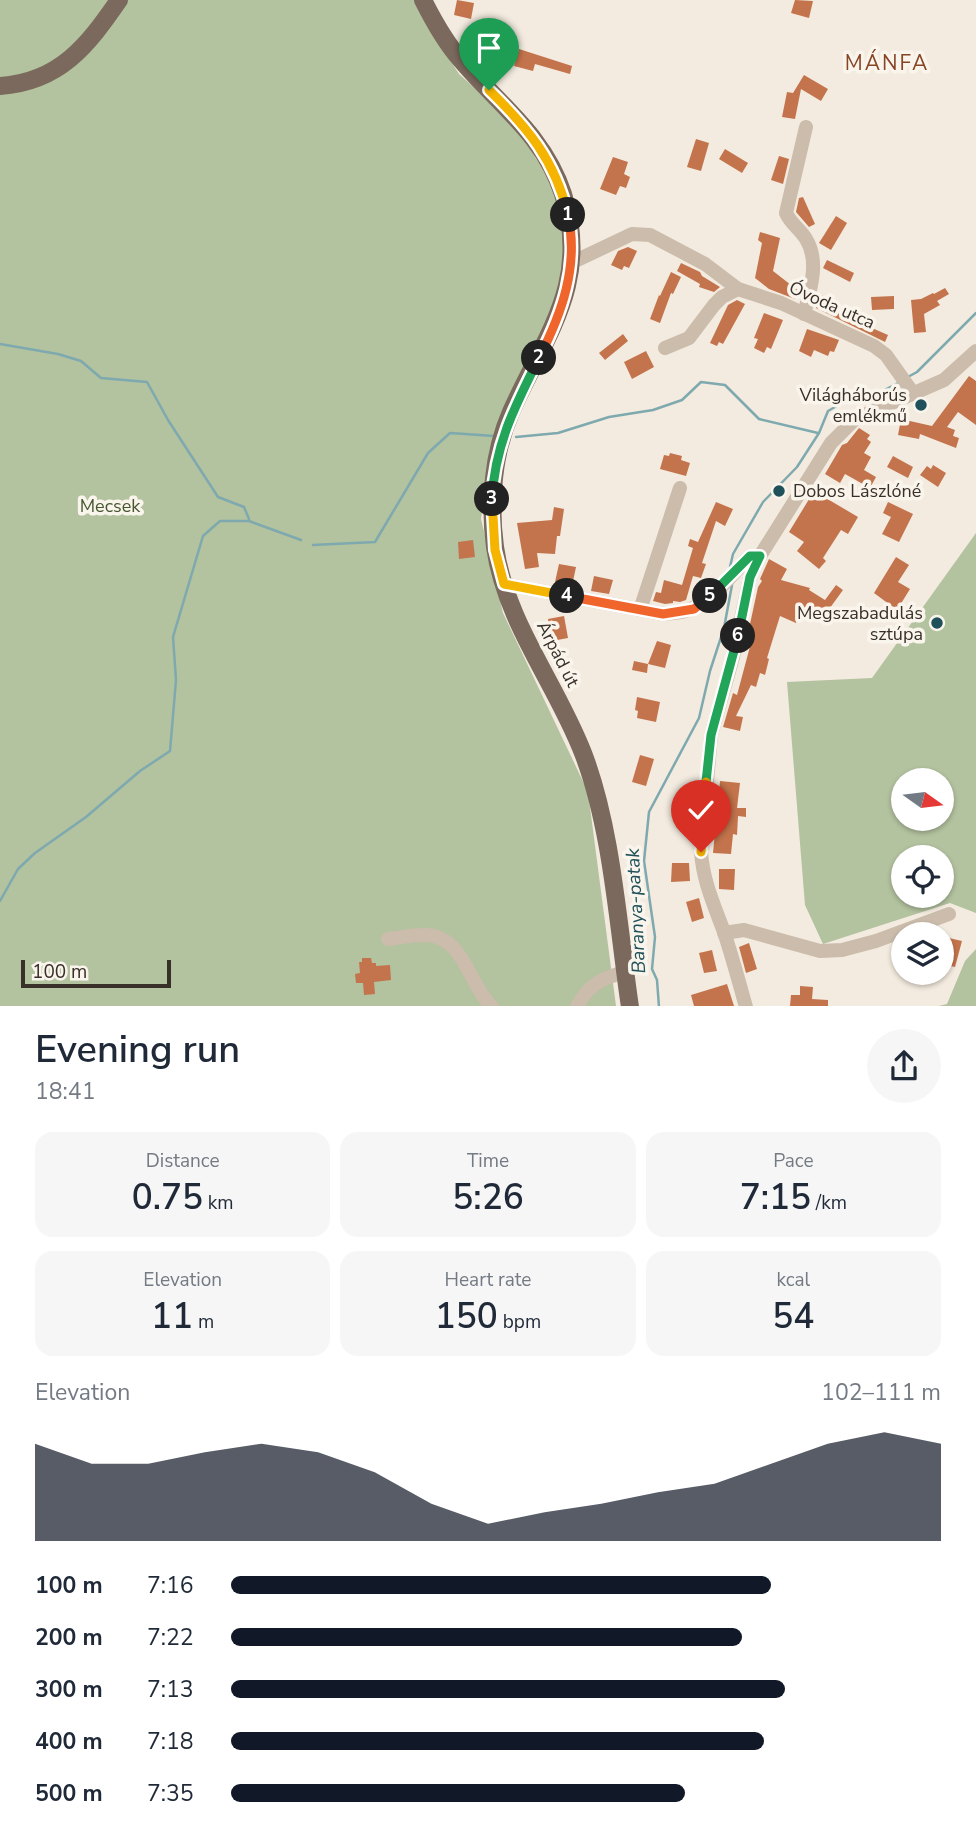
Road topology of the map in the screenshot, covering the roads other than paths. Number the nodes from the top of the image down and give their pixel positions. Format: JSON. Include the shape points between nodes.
{"nodes":[{"id":1,"x":119,"y":0,"type":"edge"},
{"id":2,"x":423,"y":0,"type":"edge"},
{"id":3,"x":0,"y":86,"type":"edge"},
{"id":4,"x":806,"y":127,"type":"dead end"},
{"id":5,"x":570,"y":263,"type":"junction"},
{"id":6,"x":737,"y":289,"type":"junction"},
{"id":7,"x":804,"y":314,"type":"junction"},
{"id":8,"x":665,"y":348,"type":"dead end"},
{"id":9,"x":976,"y":351,"type":"edge"},
{"id":10,"x":907,"y":384,"type":"junction"},
{"id":11,"x":680,"y":488,"type":"dead end"},
{"id":12,"x":760,"y":556,"type":"junction"},
{"id":13,"x":504,"y":584,"type":"junction"},
{"id":14,"x":640,"y":610,"type":"junction"},
{"id":15,"x":949,"y":914,"type":"dead end"},
{"id":16,"x":724,"y":933,"type":"junction"},
{"id":17,"x":388,"y":939,"type":"dead end"},
{"id":18,"x":625,"y":972,"type":"junction"},
{"id":19,"x":492,"y":1006,"type":"edge"},
{"id":20,"x":577,"y":1006,"type":"edge"},
{"id":21,"x":630,"y":1006,"type":"edge"},
{"id":22,"x":746,"y":1006,"type":"edge"}],
"edges":[{"from":1,"to":3,"type":"main road","via":[[90,41],[69,61],[30,81]]},
{"from":2,"to":5,"type":"main road","name":"Árpád út","via":[[445,40],[521,121],[547,159],[571,230]]},
{"from":4,"to":7,"type":"street","via":[[786,213],[805,237],[814,263]]},
{"from":5,"to":6,"type":"street","name":"Óvoda utca","via":[[632,234],[650,235],[705,264]]},
{"from":5,"to":13,"type":"main road","name":"Árpád út","via":[[560,313],[512,411],[496,465],[492,510]]},
{"from":6,"to":7,"type":"street","name":"Óvoda utca"},
{"from":6,"to":8,"type":"street","via":[[714,305],[689,338]]},
{"from":7,"to":10,"type":"street","name":"Óvoda utca","via":[[874,346],[887,355]]},
{"from":9,"to":10,"type":"street","via":[[944,380]]},
{"from":10,"to":12,"type":"street","via":[[855,419],[831,443]]},
{"from":11,"to":14,"type":"street"},
{"from":12,"to":14,"type":"street","via":[[750,556],[694,609],[663,614]]},
{"from":12,"to":16,"type":"street","via":[[750,577],[716,710],[708,761],[702,869]]},
{"from":13,"to":14,"type":"street"},
{"from":13,"to":18,"type":"main road","name":"Árpád út","via":[[591,776]]},
{"from":15,"to":16,"type":"street","via":[[842,950],[820,951],[744,930]]},
{"from":16,"to":22,"type":"street"},
{"from":17,"to":19,"type":"street","via":[[428,935],[445,940]]},
{"from":18,"to":20,"type":"street","via":[[594,984]]},
{"from":18,"to":21,"type":"main road","name":"Árpád út"}]}
